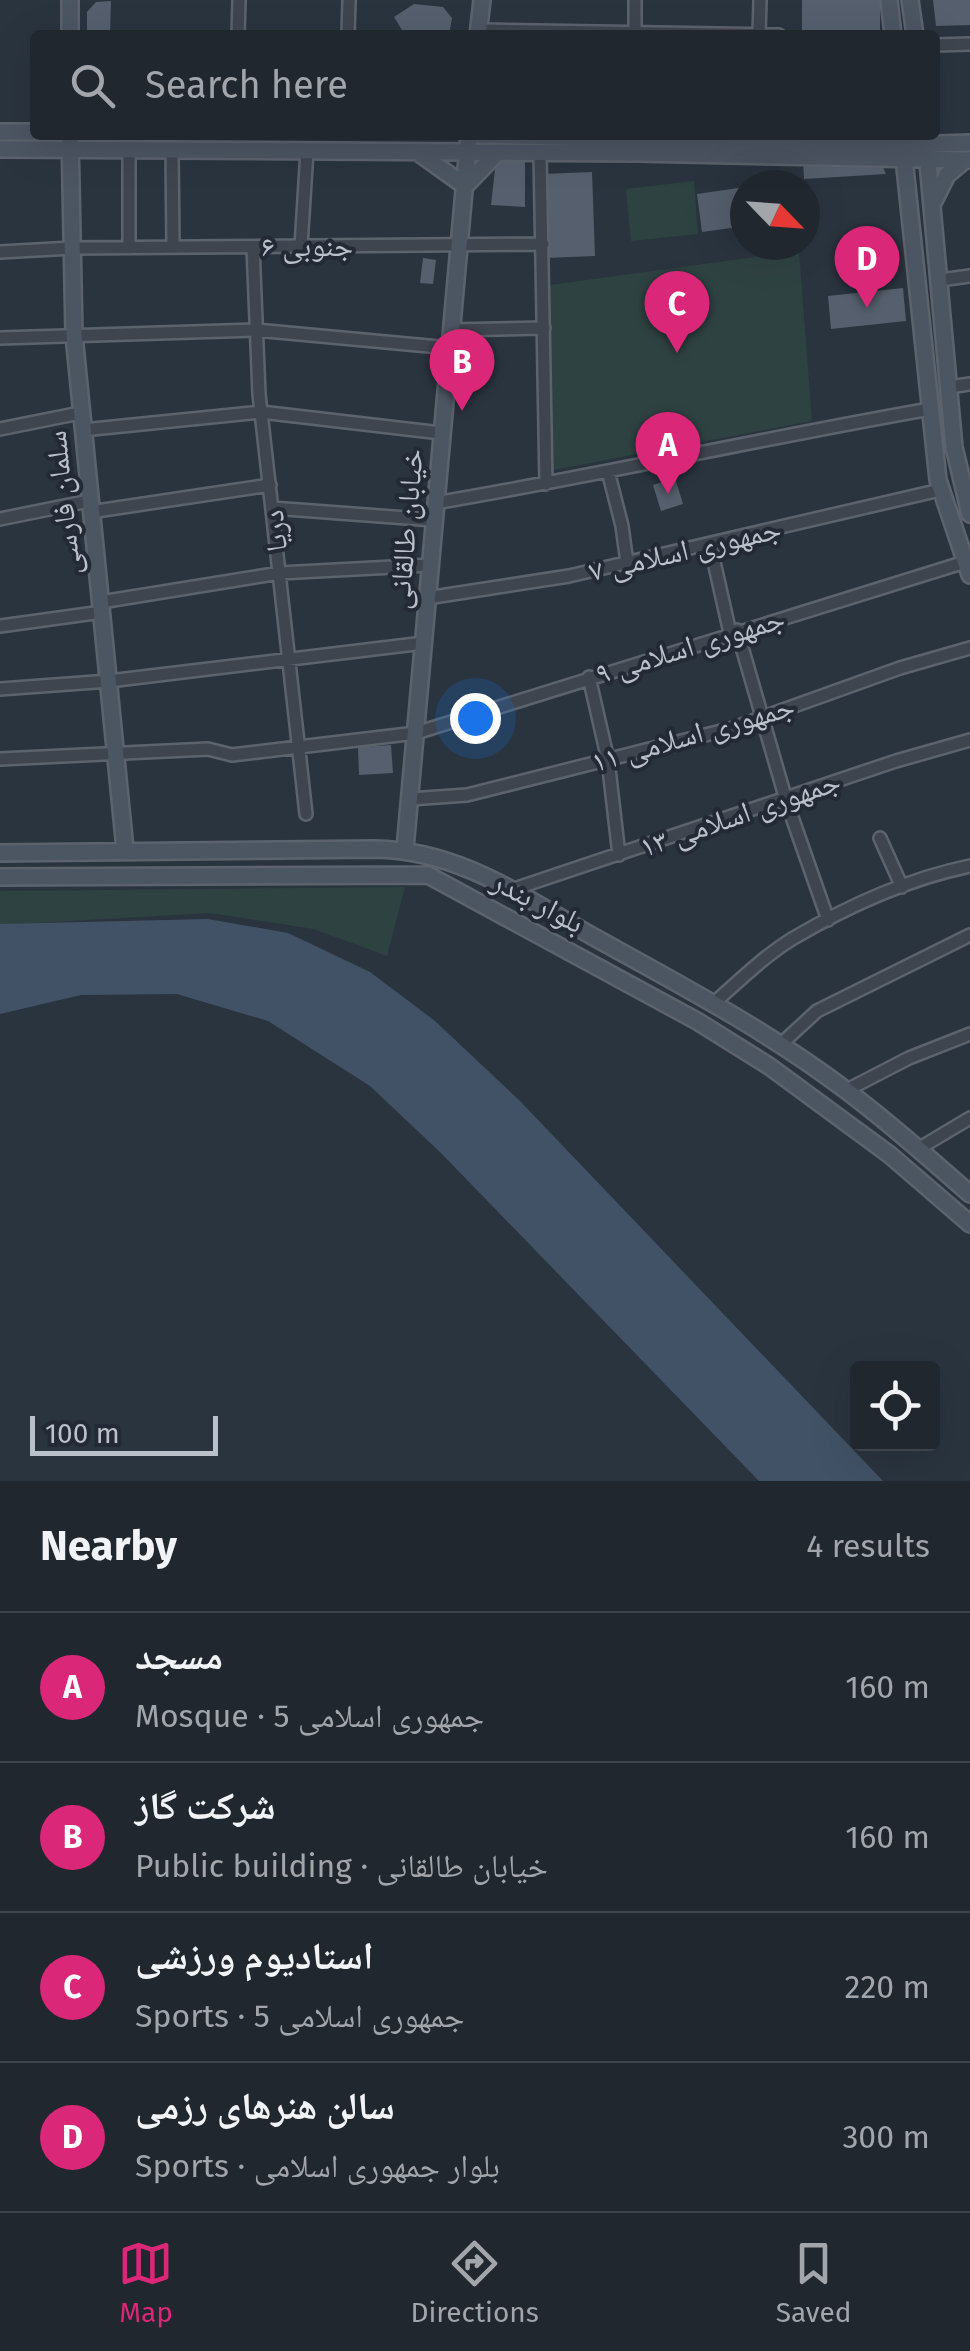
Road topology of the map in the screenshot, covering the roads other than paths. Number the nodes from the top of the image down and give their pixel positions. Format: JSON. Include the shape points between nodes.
{"nodes":[{"id":1,"x":70,"y":0,"type":"edge"},
{"id":2,"x":238,"y":0,"type":"edge"},
{"id":3,"x":349,"y":0,"type":"edge"},
{"id":4,"x":482,"y":0,"type":"edge"},
{"id":5,"x":635,"y":0,"type":"edge"},
{"id":6,"x":760,"y":0,"type":"edge"},
{"id":7,"x":889,"y":0,"type":"edge"},
{"id":8,"x":910,"y":0,"type":"edge"},
{"id":9,"x":70,"y":30,"type":"edge"},
{"id":10,"x":238,"y":30,"type":"edge"},
{"id":11,"x":348,"y":30,"type":"edge"},
{"id":12,"x":479,"y":30,"type":"edge"},
{"id":13,"x":635,"y":30,"type":"edge"},
{"id":14,"x":760,"y":30,"type":"edge"},
{"id":15,"x":892,"y":30,"type":"edge"},
{"id":16,"x":914,"y":30,"type":"edge"},
{"id":17,"x":970,"y":44,"type":"edge"},
{"id":18,"x":940,"y":45,"type":"edge"},
{"id":19,"x":0,"y":132,"type":"edge"},
{"id":20,"x":30,"y":132,"type":"edge"},
{"id":21,"x":469,"y":140,"type":"edge"},
{"id":22,"x":770,"y":140,"type":"edge"},
{"id":23,"x":70,"y":142,"type":"edge"},
{"id":24,"x":900,"y":143,"type":"edge"},
{"id":25,"x":928,"y":143,"type":"edge"},
{"id":26,"x":0,"y":149,"type":"edge"},
{"id":27,"x":129,"y":150,"type":"junction"},
{"id":28,"x":172,"y":150,"type":"junction"},
{"id":29,"x":307,"y":151,"type":"junction"},
{"id":30,"x":877,"y":151,"type":"junction"},
{"id":31,"x":498,"y":152,"type":"junction"},
{"id":32,"x":967,"y":152,"type":"edge"},
{"id":33,"x":419,"y":153,"type":"junction"},
{"id":34,"x":468,"y":153,"type":"junction"},
{"id":35,"x":540,"y":153,"type":"junction"},
{"id":36,"x":907,"y":182,"type":"junction"},
{"id":37,"x":465,"y":186,"type":"junction"},
{"id":38,"x":933,"y":205,"type":"junction"},
{"id":39,"x":542,"y":244,"type":"junction"},
{"id":40,"x":460,"y":245,"type":"junction"},
{"id":41,"x":252,"y":246,"type":"junction"},
{"id":42,"x":301,"y":246,"type":"junction"},
{"id":43,"x":173,"y":247,"type":"junction"},
{"id":44,"x":72,"y":248,"type":"junction"},
{"id":45,"x":130,"y":248,"type":"junction"},
{"id":46,"x":0,"y":252,"type":"edge"},
{"id":47,"x":970,"y":276,"type":"edge"},
{"id":48,"x":940,"y":280,"type":"junction"},
{"id":49,"x":544,"y":328,"type":"junction"},
{"id":50,"x":256,"y":330,"type":"junction"},
{"id":51,"x":452,"y":330,"type":"junction"},
{"id":52,"x":74,"y":335,"type":"junction"},
{"id":53,"x":0,"y":338,"type":"edge"},
{"id":54,"x":450,"y":348,"type":"junction"},
{"id":55,"x":970,"y":384,"type":"edge"},
{"id":56,"x":948,"y":386,"type":"junction"},
{"id":57,"x":930,"y":410,"type":"junction"},
{"id":58,"x":261,"y":412,"type":"junction"},
{"id":59,"x":80,"y":413,"type":"junction"},
{"id":60,"x":0,"y":429,"type":"edge"},
{"id":61,"x":83,"y":430,"type":"junction"},
{"id":62,"x":441,"y":433,"type":"junction"},
{"id":63,"x":608,"y":471,"type":"junction"},
{"id":64,"x":966,"y":481,"type":"edge"},
{"id":65,"x":546,"y":484,"type":"junction"},
{"id":66,"x":270,"y":485,"type":"junction"},
{"id":67,"x":940,"y":490,"type":"junction"},
{"id":68,"x":90,"y":506,"type":"junction"},
{"id":69,"x":272,"y":508,"type":"junction"},
{"id":70,"x":434,"y":512,"type":"junction"},
{"id":71,"x":970,"y":514,"type":"edge"},
{"id":72,"x":0,"y":519,"type":"edge"},
{"id":73,"x":710,"y":544,"type":"junction"},
{"id":74,"x":627,"y":563,"type":"junction"},
{"id":75,"x":430,"y":566,"type":"junction"},
{"id":76,"x":968,"y":568,"type":"edge"},
{"id":77,"x":280,"y":572,"type":"junction"},
{"id":78,"x":427,"y":598,"type":"junction"},
{"id":79,"x":102,"y":607,"type":"junction"},
{"id":80,"x":0,"y":626,"type":"edge"},
{"id":81,"x":734,"y":632,"type":"junction"},
{"id":82,"x":424,"y":642,"type":"junction"},
{"id":83,"x":970,"y":648,"type":"edge"},
{"id":84,"x":289,"y":659,"type":"junction"},
{"id":85,"x":589,"y":678,"type":"junction"},
{"id":86,"x":110,"y":681,"type":"junction"},
{"id":87,"x":0,"y":689,"type":"edge"},
{"id":88,"x":762,"y":718,"type":"junction"},
{"id":89,"x":416,"y":732,"type":"junction"},
{"id":90,"x":970,"y":740,"type":"edge"},
{"id":91,"x":298,"y":747,"type":"junction"},
{"id":92,"x":116,"y":752,"type":"junction"},
{"id":93,"x":0,"y":759,"type":"edge"},
{"id":94,"x":608,"y":760,"type":"junction"},
{"id":95,"x":410,"y":799,"type":"junction"},
{"id":96,"x":786,"y":800,"type":"junction"},
{"id":97,"x":306,"y":814,"type":"dead end"},
{"id":98,"x":880,"y":838,"type":"dead end"},
{"id":99,"x":125,"y":849,"type":"junction"},
{"id":100,"x":405,"y":850,"type":"junction"},
{"id":101,"x":28,"y":852,"type":"junction"},
{"id":102,"x":0,"y":853,"type":"edge"},
{"id":103,"x":619,"y":854,"type":"junction"},
{"id":104,"x":970,"y":866,"type":"edge"},
{"id":105,"x":29,"y":876,"type":"junction"},
{"id":106,"x":0,"y":877,"type":"edge"},
{"id":107,"x":902,"y":886,"type":"junction"},
{"id":108,"x":511,"y":890,"type":"junction"},
{"id":109,"x":828,"y":920,"type":"junction"},
{"id":110,"x":970,"y":935,"type":"edge"},
{"id":111,"x":714,"y":1003,"type":"junction"},
{"id":112,"x":970,"y":1034,"type":"edge"},
{"id":113,"x":780,"y":1045,"type":"junction"},
{"id":114,"x":847,"y":1090,"type":"junction"},
{"id":115,"x":970,"y":1118,"type":"edge"},
{"id":116,"x":918,"y":1149,"type":"junction"},
{"id":117,"x":967,"y":1184,"type":"edge"},
{"id":118,"x":970,"y":1224,"type":"edge"}],
"edges":[{"from":1,"to":9,"type":"main road"},
{"from":2,"to":10,"type":"street"},
{"from":3,"to":11,"type":"street"},
{"from":4,"to":12,"type":"main road"},
{"from":5,"to":13,"type":"street"},
{"from":6,"to":14,"type":"street"},
{"from":7,"to":15,"type":"main road"},
{"from":8,"to":16,"type":"main road"},
{"from":17,"to":18,"type":"street"},
{"from":19,"to":20,"type":"main road"},
{"from":21,"to":34,"type":"main road","name":"خیابان طالقانی"},
{"from":22,"to":30,"type":"main road"},
{"from":23,"to":26,"type":"main road"},
{"from":23,"to":27,"type":"main road"},
{"from":23,"to":44,"type":"main road","name":"سلمان فارسی"},
{"from":24,"to":25,"type":"main road"},
{"from":24,"to":30,"type":"main road"},
{"from":24,"to":36,"type":"main road"},
{"from":25,"to":32,"type":"main road"},
{"from":25,"to":32,"type":"main road"},
{"from":25,"to":38,"type":"main road"},
{"from":27,"to":28,"type":"main road"},
{"from":27,"to":45,"type":"street"},
{"from":28,"to":29,"type":"main road"},
{"from":28,"to":43,"type":"street"},
{"from":29,"to":33,"type":"main road"},
{"from":29,"to":42,"type":"street"},
{"from":30,"to":35,"type":"main road"},
{"from":30,"to":36,"type":"main road"},
{"from":31,"to":34,"type":"main road"},
{"from":31,"to":35,"type":"main road"},
{"from":31,"to":37,"type":"main road"},
{"from":32,"to":38,"type":"main road"},
{"from":33,"to":34,"type":"main road"},
{"from":33,"to":37,"type":"main road"},
{"from":34,"to":37,"type":"main road","name":"خیابان طالقانی"},
{"from":35,"to":39,"type":"street"},
{"from":36,"to":57,"type":"main road"},
{"from":37,"to":40,"type":"main road","name":"خیابان طالقانی"},
{"from":38,"to":48,"type":"main road"},
{"from":39,"to":40,"type":"street","name":"۶ جنوبی"},
{"from":39,"to":49,"type":"street"},
{"from":40,"to":42,"type":"street","name":"۶ جنوبی"},
{"from":40,"to":51,"type":"main road","name":"خیابان طالقانی"},
{"from":41,"to":42,"type":"street","name":"۶ جنوبی"},
{"from":41,"to":43,"type":"street","name":"۶ جنوبی"},
{"from":41,"to":50,"type":"street","name":"دریا"},
{"from":43,"to":45,"type":"street","name":"۶ جنوبی"},
{"from":44,"to":45,"type":"street","name":"۶ جنوبی"},
{"from":44,"to":46,"type":"street","name":"۶ جنوبی"},
{"from":44,"to":52,"type":"main road","name":"سلمان فارسی"},
{"from":47,"to":48,"type":"street"},
{"from":48,"to":56,"type":"main road"},
{"from":49,"to":51,"type":"street"},
{"from":49,"to":65,"type":"street"},
{"from":50,"to":52,"type":"street"},
{"from":50,"to":54,"type":"street"},
{"from":50,"to":58,"type":"street","name":"دریا"},
{"from":51,"to":54,"type":"main road","name":"خیابان طالقانی"},
{"from":52,"to":53,"type":"street"},
{"from":52,"to":59,"type":"main road","name":"سلمان فارسی"},
{"from":54,"to":62,"type":"main road","name":"خیابان طالقانی"},
{"from":55,"to":56,"type":"street"},
{"from":56,"to":64,"type":"main road"},
{"from":57,"to":63,"type":"street"},
{"from":57,"to":67,"type":"main road"},
{"from":58,"to":61,"type":"street"},
{"from":58,"to":62,"type":"street"},
{"from":58,"to":66,"type":"street","name":"دریا"},
{"from":59,"to":60,"type":"street"},
{"from":59,"to":61,"type":"main road","name":"سلمان فارسی"},
{"from":61,"to":68,"type":"main road","name":"سلمان فارسی"},
{"from":62,"to":70,"type":"main road","name":"خیابان طالقانی"},
{"from":63,"to":65,"type":"street"},
{"from":63,"to":74,"type":"street"},
{"from":64,"to":71,"type":"main road"},
{"from":65,"to":70,"type":"street"},
{"from":66,"to":68,"type":"street"},
{"from":66,"to":69,"type":"street","name":"دریا"},
{"from":67,"to":73,"type":"street","name":"جمهوری اسلامی ۷"},
{"from":67,"to":76,"type":"main road"},
{"from":68,"to":72,"type":"street"},
{"from":68,"to":79,"type":"main road","name":"سلمان فارسی"},
{"from":69,"to":70,"type":"street"},
{"from":69,"to":77,"type":"street","name":"دریا"},
{"from":70,"to":75,"type":"main road","name":"خیابان طالقانی"},
{"from":73,"to":74,"type":"street","name":"جمهوری اسلامی ۷"},
{"from":73,"to":81,"type":"street"},
{"from":74,"to":78,"type":"street","name":"جمهوری اسلامی ۷"},
{"from":75,"to":77,"type":"street"},
{"from":75,"to":78,"type":"main road","name":"خیابان طالقانی"},
{"from":76,"to":81,"type":"street","name":"جمهوری اسلامی ۹"},
{"from":77,"to":79,"type":"street"},
{"from":77,"to":84,"type":"street","name":"دریا"},
{"from":78,"to":82,"type":"main road","name":"خیابان طالقانی"},
{"from":79,"to":80,"type":"street"},
{"from":79,"to":86,"type":"main road","name":"سلمان فارسی"},
{"from":81,"to":85,"type":"street","name":"جمهوری اسلامی ۹"},
{"from":81,"to":88,"type":"street"},
{"from":82,"to":84,"type":"street"},
{"from":82,"to":89,"type":"main road","name":"خیابان طالقانی"},
{"from":83,"to":88,"type":"street","name":"جمهوری اسلامی ۱۱"},
{"from":84,"to":86,"type":"street"},
{"from":84,"to":91,"type":"street","name":"دریا"},
{"from":85,"to":89,"type":"street","name":"جمهوری اسلامی ۹"},
{"from":85,"to":94,"type":"street"},
{"from":86,"to":87,"type":"street"},
{"from":86,"to":92,"type":"main road","name":"سلمان فارسی"},
{"from":88,"to":94,"type":"street","name":"جمهوری اسلامی ۱۱"},
{"from":88,"to":96,"type":"street"},
{"from":89,"to":91,"type":"street","name":"جمهوری اسلامی ۹"},
{"from":89,"to":95,"type":"main road","name":"خیابان طالقانی"},
{"from":90,"to":96,"type":"street","name":"جمهوری اسلامی ۱۳"},
{"from":91,"to":92,"type":"street","name":"جمهوری اسلامی ۹","via":[[232,755],[208,749]]},
{"from":91,"to":97,"type":"street","name":"دریا"},
{"from":92,"to":93,"type":"street","name":"جمهوری اسلامی ۹"},
{"from":92,"to":99,"type":"main road","name":"سلمان فارسی"},
{"from":94,"to":95,"type":"street","name":"جمهوری اسلامی ۱۱","via":[[467,795]]},
{"from":94,"to":103,"type":"street"},
{"from":95,"to":100,"type":"main road","name":"خیابان طالقانی"},
{"from":96,"to":103,"type":"street","name":"جمهوری اسلامی ۱۳"},
{"from":96,"to":109,"type":"street"},
{"from":98,"to":107,"type":"street"},
{"from":99,"to":100,"type":"main road","name":"بلوار بندر"},
{"from":99,"to":101,"type":"main road","name":"بلوار بندر"},
{"from":100,"to":108,"type":"main road","name":"بلوار بندر","via":[[462,865]]},
{"from":101,"to":102,"type":"main road","name":"بلوار بندر"},
{"from":101,"to":105,"type":"main road"},
{"from":103,"to":108,"type":"street","name":"جمهوری اسلامی ۱۳"},
{"from":104,"to":107,"type":"street"},
{"from":105,"to":106,"type":"main road","name":"بلوار بندر"},
{"from":105,"to":118,"type":"main road","name":"بلوار بندر","via":[[428,875],[769,1066]]},
{"from":107,"to":109,"type":"street"},
{"from":108,"to":111,"type":"main road","name":"بلوار بندر"},
{"from":109,"to":111,"type":"street","via":[[790,940]]},
{"from":110,"to":113,"type":"street","via":[[817,1011]]},
{"from":111,"to":113,"type":"main road","name":"بلوار بندر"},
{"from":112,"to":114,"type":"street"},
{"from":113,"to":114,"type":"main road","name":"بلوار بندر"},
{"from":114,"to":116,"type":"main road","name":"بلوار بندر"},
{"from":115,"to":116,"type":"street"},
{"from":116,"to":117,"type":"main road","name":"بلوار بندر"}]}
